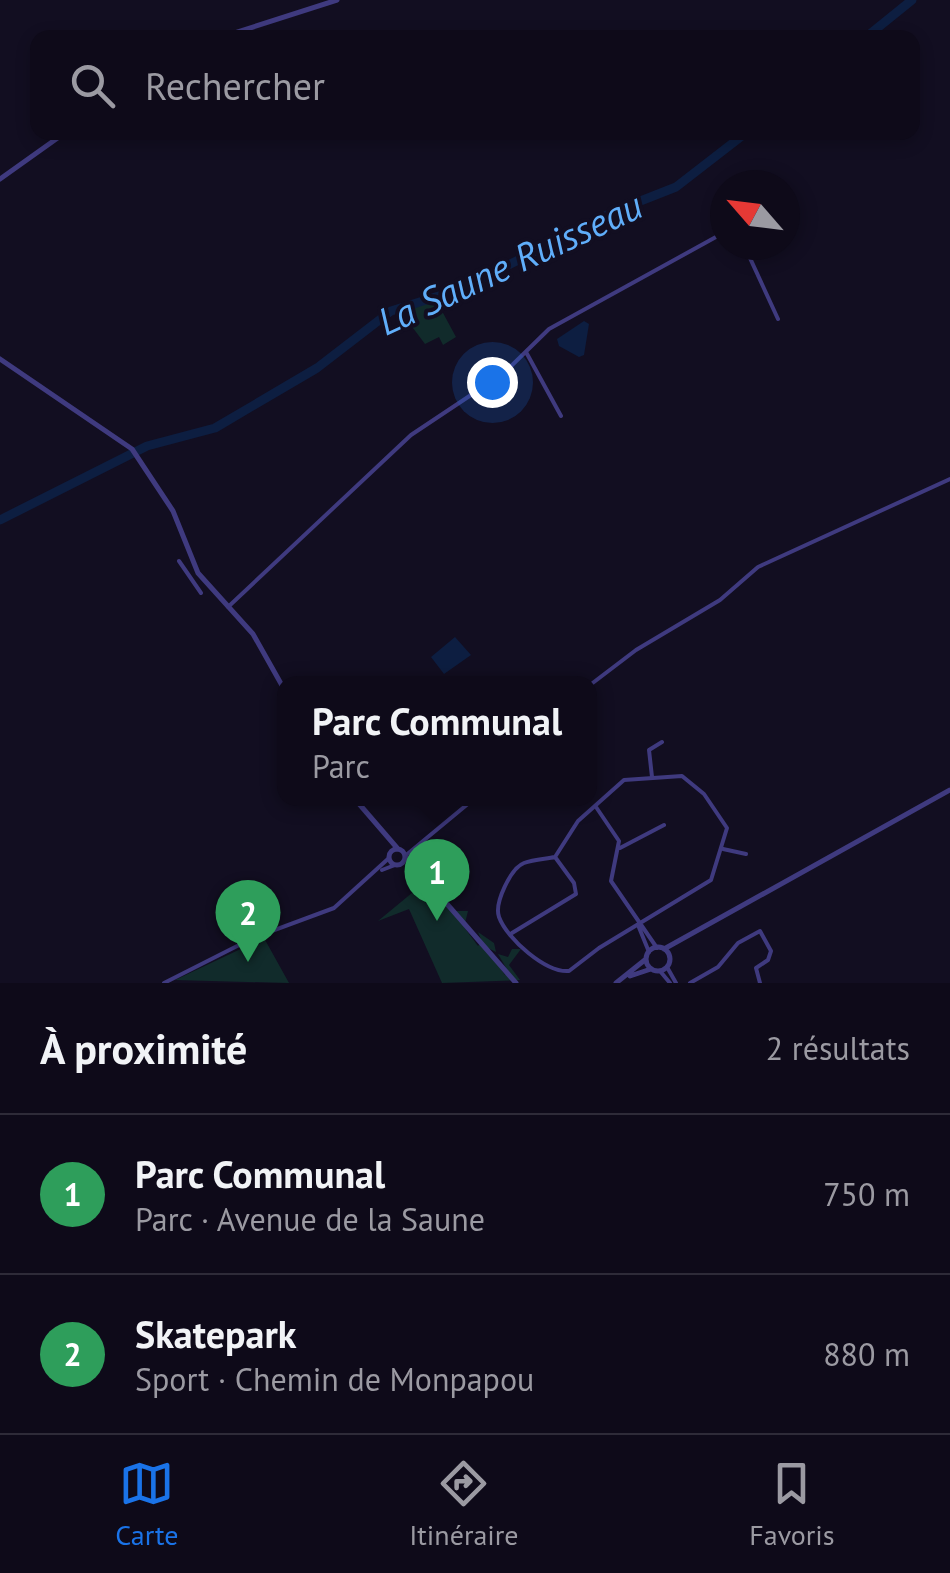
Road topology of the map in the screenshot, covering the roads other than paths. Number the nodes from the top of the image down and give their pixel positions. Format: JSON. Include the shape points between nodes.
{"nodes":[{"id":1,"x":337,"y":0,"type":"edge"},
{"id":2,"x":244,"y":30,"type":"edge"},
{"id":3,"x":55,"y":140,"type":"edge"},
{"id":4,"x":0,"y":180,"type":"edge"},
{"id":5,"x":710,"y":240,"type":"edge"},
{"id":6,"x":751,"y":260,"type":"edge"},
{"id":7,"x":778,"y":318,"type":"dead end"},
{"id":8,"x":526,"y":352,"type":"junction"},
{"id":9,"x":0,"y":359,"type":"edge"},
{"id":10,"x":561,"y":416,"type":"dead end"},
{"id":11,"x":950,"y":479,"type":"edge"},
{"id":12,"x":179,"y":561,"type":"dead end"},
{"id":13,"x":198,"y":573,"type":"junction"},
{"id":14,"x":190,"y":578,"type":"junction"},
{"id":15,"x":201,"y":594,"type":"dead end"},
{"id":16,"x":228,"y":606,"type":"junction"},
{"id":17,"x":278,"y":676,"type":"edge"},
{"id":18,"x":597,"y":680,"type":"edge"},
{"id":19,"x":662,"y":742,"type":"dead end"},
{"id":20,"x":652,"y":777,"type":"junction"},
{"id":21,"x":950,"y":790,"type":"edge"},
{"id":22,"x":597,"y":805,"type":"edge"},
{"id":23,"x":361,"y":806,"type":"edge"},
{"id":24,"x":465,"y":806,"type":"edge"},
{"id":25,"x":596,"y":806,"type":"joint"},
{"id":26,"x":664,"y":825,"type":"dead end"},
{"id":27,"x":386,"y":837,"type":"junction"},
{"id":28,"x":620,"y":848,"type":"junction"},
{"id":29,"x":723,"y":849,"type":"junction"},
{"id":30,"x":402,"y":853,"type":"junction"},
{"id":31,"x":746,"y":854,"type":"dead end"},
{"id":32,"x":390,"y":855,"type":"junction"},
{"id":33,"x":555,"y":857,"type":"junction"},
{"id":34,"x":398,"y":865,"type":"junction"},
{"id":35,"x":378,"y":872,"type":"junction"},
{"id":36,"x":417,"y":872,"type":"junction"},
{"id":37,"x":638,"y":925,"type":"junction"},
{"id":38,"x":512,"y":933,"type":"junction"},
{"id":39,"x":689,"y":938,"type":"junction"},
{"id":40,"x":660,"y":948,"type":"junction"},
{"id":41,"x":648,"y":956,"type":"junction"},
{"id":42,"x":670,"y":957,"type":"junction"},
{"id":43,"x":651,"y":969,"type":"junction"},
{"id":44,"x":664,"y":969,"type":"junction"},
{"id":45,"x":623,"y":978,"type":"junction"},
{"id":46,"x":164,"y":983,"type":"edge"},
{"id":47,"x":516,"y":983,"type":"edge"},
{"id":48,"x":616,"y":983,"type":"edge"},
{"id":49,"x":673,"y":983,"type":"edge"},
{"id":50,"x":690,"y":983,"type":"edge"},
{"id":51,"x":760,"y":983,"type":"edge"}],
"edges":[{"from":1,"to":2,"type":"street"},
{"from":3,"to":4,"type":"street"},
{"from":5,"to":8,"type":"street","via":[[569,316]]},
{"from":6,"to":7,"type":"street"},
{"from":8,"to":10,"type":"street"},
{"from":8,"to":16,"type":"street","via":[[485,388],[411,435]]},
{"from":9,"to":13,"type":"street","via":[[129,446],[173,510]]},
{"from":11,"to":18,"type":"street","via":[[758,566],[720,600]]},
{"from":12,"to":14,"type":"street"},
{"from":13,"to":14,"type":"street"},
{"from":13,"to":16,"type":"street"},
{"from":14,"to":15,"type":"street"},
{"from":16,"to":17,"type":"street"},
{"from":19,"to":20,"type":"street","via":[[649,750]]},
{"from":20,"to":22,"type":"street","via":[[624,780]]},
{"from":20,"to":29,"type":"street","via":[[692,781],[727,828]]},
{"from":21,"to":39,"type":"street"},
{"from":23,"to":27,"type":"street"},
{"from":24,"to":30,"type":"street"},
{"from":25,"to":28,"type":"street"},
{"from":25,"to":33,"type":"street"},
{"from":26,"to":28,"type":"street"},
{"from":27,"to":30,"type":"street"},
{"from":27,"to":32,"type":"street"},
{"from":28,"to":37,"type":"street","via":[[610,881]]},
{"from":29,"to":31,"type":"street"},
{"from":29,"to":37,"type":"street","via":[[711,880]]},
{"from":30,"to":32,"type":"street"},
{"from":30,"to":34,"type":"street"},
{"from":30,"to":36,"type":"street"},
{"from":32,"to":34,"type":"street"},
{"from":32,"to":35,"type":"street"},
{"from":33,"to":38,"type":"street","via":[[514,871],[498,912]]},
{"from":33,"to":38,"type":"street","via":[[576,894]]},
{"from":34,"to":35,"type":"street"},
{"from":34,"to":36,"type":"street"},
{"from":35,"to":46,"type":"street","via":[[327,911],[253,938]]},
{"from":36,"to":47,"type":"street"},
{"from":37,"to":38,"type":"street","via":[[570,972],[541,966]]},
{"from":37,"to":40,"type":"street"},
{"from":37,"to":41,"type":"street"},
{"from":39,"to":40,"type":"street"},
{"from":39,"to":42,"type":"street"},
{"from":40,"to":41,"type":"street"},
{"from":40,"to":42,"type":"street"},
{"from":41,"to":43,"type":"street"},
{"from":41,"to":45,"type":"street"},
{"from":42,"to":44,"type":"street"},
{"from":43,"to":44,"type":"street"},
{"from":43,"to":45,"type":"street"},
{"from":44,"to":49,"type":"street"},
{"from":45,"to":48,"type":"street"},
{"from":50,"to":51,"type":"street","via":[[760,931],[771,951],[756,968]]}]}
